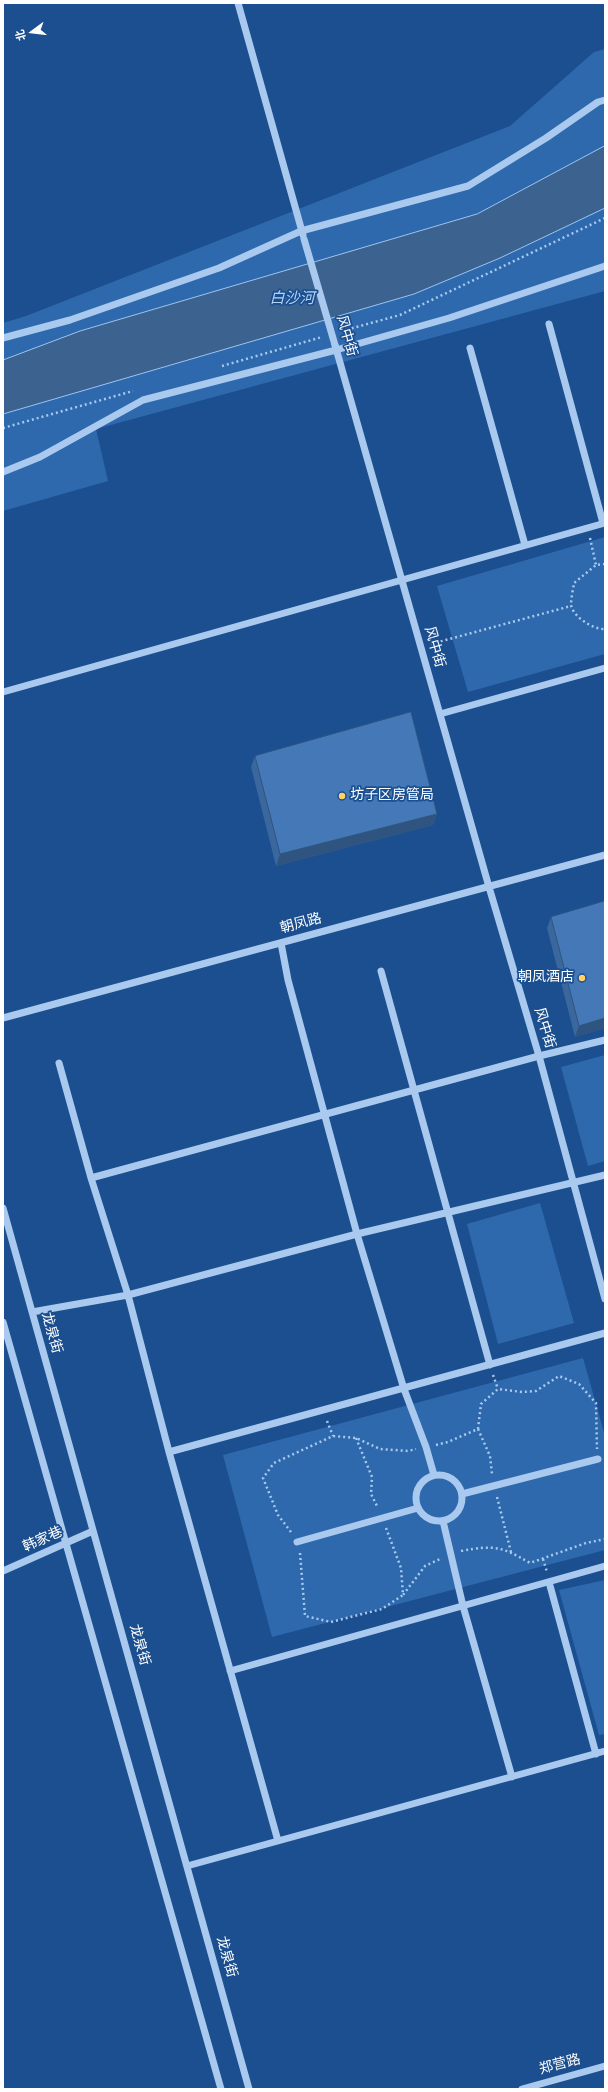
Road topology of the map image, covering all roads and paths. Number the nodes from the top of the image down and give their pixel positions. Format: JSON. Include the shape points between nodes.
{"nodes":[{"id":1,"x":238,"y":3,"type":"edge"},
{"id":2,"x":605,"y":100,"type":"edge"},
{"id":3,"x":605,"y":218,"type":"edge"},
{"id":4,"x":301,"y":231,"type":"junction"},
{"id":5,"x":605,"y":266,"type":"edge"},
{"id":6,"x":549,"y":324,"type":"dead end"},
{"id":7,"x":341,"y":332,"type":"dead end"},
{"id":8,"x":327,"y":336,"type":"dead end"},
{"id":9,"x":3,"y":338,"type":"edge"},
{"id":10,"x":336,"y":347,"type":"junction"},
{"id":11,"x":470,"y":348,"type":"dead end"},
{"id":12,"x":214,"y":368,"type":"dead end"},
{"id":13,"x":139,"y":389,"type":"dead end"},
{"id":14,"x":3,"y":428,"type":"edge"},
{"id":15,"x":3,"y":472,"type":"edge"},
{"id":16,"x":604,"y":523,"type":"edge"},
{"id":17,"x":587,"y":528,"type":"junction"},
{"id":18,"x":526,"y":545,"type":"junction"},
{"id":19,"x":605,"y":564,"type":"edge"},
{"id":20,"x":596,"y":565,"type":"junction"},
{"id":21,"x":402,"y":581,"type":"junction"},
{"id":22,"x":571,"y":606,"type":"junction"},
{"id":23,"x":605,"y":629,"type":"edge"},
{"id":24,"x":421,"y":647,"type":"junction"},
{"id":25,"x":605,"y":668,"type":"edge"},
{"id":26,"x":3,"y":692,"type":"edge"},
{"id":27,"x":440,"y":714,"type":"junction"},
{"id":28,"x":605,"y":855,"type":"edge"},
{"id":29,"x":489,"y":887,"type":"junction"},
{"id":30,"x":281,"y":943,"type":"junction"},
{"id":31,"x":381,"y":971,"type":"dead end"},
{"id":32,"x":3,"y":1018,"type":"edge"},
{"id":33,"x":605,"y":1040,"type":"edge"},
{"id":34,"x":539,"y":1056,"type":"junction"},
{"id":35,"x":59,"y":1064,"type":"dead end"},
{"id":36,"x":414,"y":1091,"type":"junction"},
{"id":37,"x":325,"y":1115,"type":"junction"},
{"id":38,"x":605,"y":1174,"type":"edge"},
{"id":39,"x":91,"y":1178,"type":"junction"},
{"id":40,"x":572,"y":1183,"type":"junction"},
{"id":41,"x":3,"y":1208,"type":"edge"},
{"id":42,"x":448,"y":1212,"type":"junction"},
{"id":43,"x":357,"y":1234,"type":"junction"},
{"id":44,"x":128,"y":1295,"type":"junction"},
{"id":45,"x":605,"y":1299,"type":"edge"},
{"id":46,"x":32,"y":1312,"type":"junction"},
{"id":47,"x":3,"y":1322,"type":"edge"},
{"id":48,"x":605,"y":1333,"type":"edge"},
{"id":49,"x":490,"y":1365,"type":"junction"},
{"id":50,"x":404,"y":1389,"type":"junction"},
{"id":51,"x":323,"y":1411,"type":"junction"},
{"id":52,"x":333,"y":1436,"type":"dead end"},
{"id":53,"x":356,"y":1438,"type":"dead end"},
{"id":54,"x":426,"y":1447,"type":"junction"},
{"id":55,"x":169,"y":1452,"type":"junction"},
{"id":56,"x":598,"y":1458,"type":"joint"},
{"id":57,"x":434,"y":1475,"type":"junction"},
{"id":58,"x":462,"y":1494,"type":"junction"},
{"id":59,"x":418,"y":1508,"type":"junction"},
{"id":60,"x":443,"y":1521,"type":"junction"},
{"id":61,"x":93,"y":1531,"type":"junction"},
{"id":62,"x":297,"y":1542,"type":"dead end"},
{"id":63,"x":66,"y":1544,"type":"junction"},
{"id":64,"x":605,"y":1566,"type":"edge"},
{"id":65,"x":3,"y":1572,"type":"edge"},
{"id":66,"x":549,"y":1582,"type":"junction"},
{"id":67,"x":463,"y":1606,"type":"junction"},
{"id":68,"x":230,"y":1671,"type":"junction"},
{"id":69,"x":605,"y":1751,"type":"edge"},
{"id":70,"x":596,"y":1754,"type":"junction"},
{"id":71,"x":512,"y":1777,"type":"junction"},
{"id":72,"x":278,"y":1841,"type":"junction"},
{"id":73,"x":187,"y":1866,"type":"junction"},
{"id":74,"x":605,"y":2066,"type":"edge"},
{"id":75,"x":221,"y":2089,"type":"edge"},
{"id":76,"x":249,"y":2089,"type":"edge"},
{"id":77,"x":522,"y":2089,"type":"edge"}],
"edges":[{"from":1,"to":4,"type":"street","name":"风中街"},
{"from":2,"to":4,"type":"street","via":[[598,102],[546,138],[468,186]]},
{"from":3,"to":7,"type":"path","via":[[400,314]]},
{"from":4,"to":9,"type":"street","via":[[218,268],[70,320]]},
{"from":4,"to":10,"type":"street","name":"风中街","bridge":true},
{"from":5,"to":10,"type":"street","via":[[449,318]]},
{"from":6,"to":16,"type":"street"},
{"from":8,"to":12,"type":"path"},
{"from":10,"to":15,"type":"street","via":[[143,400],[40,457]]},
{"from":10,"to":21,"type":"street","name":"风中街"},
{"from":11,"to":18,"type":"street"},
{"from":13,"to":14,"type":"path"},
{"from":16,"to":17,"type":"street"},
{"from":17,"to":18,"type":"street"},
{"from":17,"to":20,"type":"path"},
{"from":18,"to":21,"type":"street"},
{"from":19,"to":20,"type":"path"},
{"from":20,"to":22,"type":"path","via":[[574,583]]},
{"from":21,"to":24,"type":"street","name":"风中街"},
{"from":21,"to":26,"type":"street"},
{"from":22,"to":23,"type":"path","via":[[580,619]]},
{"from":22,"to":24,"type":"path"},
{"from":24,"to":27,"type":"street","name":"风中街"},
{"from":25,"to":27,"type":"street"},
{"from":27,"to":29,"type":"street","name":"风中街"},
{"from":28,"to":29,"type":"street","name":"朝凤路"},
{"from":29,"to":30,"type":"street","name":"朝凤路"},
{"from":29,"to":34,"type":"street","name":"风中街"},
{"from":30,"to":32,"type":"street","name":"朝凤路"},
{"from":30,"to":37,"type":"street","via":[[288,980]]},
{"from":31,"to":36,"type":"street"},
{"from":33,"to":34,"type":"street"},
{"from":34,"to":36,"type":"street"},
{"from":34,"to":40,"type":"street","name":"风中街"},
{"from":35,"to":39,"type":"street"},
{"from":36,"to":37,"type":"street"},
{"from":36,"to":42,"type":"street"},
{"from":37,"to":39,"type":"street"},
{"from":37,"to":43,"type":"street"},
{"from":38,"to":40,"type":"street"},
{"from":39,"to":44,"type":"street"},
{"from":40,"to":42,"type":"street"},
{"from":40,"to":45,"type":"street","name":"风中街"},
{"from":41,"to":46,"type":"street","name":"龙泉街"},
{"from":42,"to":43,"type":"street"},
{"from":42,"to":49,"type":"street"},
{"from":43,"to":44,"type":"street"},
{"from":43,"to":50,"type":"street"},
{"from":44,"to":46,"type":"street"},
{"from":44,"to":55,"type":"street"},
{"from":46,"to":61,"type":"street","name":"龙泉街"},
{"from":47,"to":63,"type":"street"},
{"from":48,"to":49,"type":"street"},
{"from":49,"to":50,"type":"street"},
{"from":50,"to":51,"type":"street"},
{"from":50,"to":54,"type":"street"},
{"from":51,"to":52,"type":"path"},
{"from":51,"to":55,"type":"street"},
{"from":53,"to":54,"type":"path","via":[[380,1449],[408,1451]]},
{"from":54,"to":56,"type":"path","via":[[448,1442],[478,1429],[481,1404],[498,1389],[536,1391],[560,1376],[579,1384],[596,1403]]},
{"from":54,"to":57,"type":"street"},
{"from":55,"to":68,"type":"street"},
{"from":56,"to":58,"type":"street"},
{"from":57,"to":58,"type":"street","via":[[448,1477],[454,1481]]},
{"from":57,"to":59,"type":"street","via":[[422,1482],[418,1488]]},
{"from":58,"to":60,"type":"street","via":[[460,1508],[450,1519]]},
{"from":59,"to":60,"type":"street","via":[[428,1519]]},
{"from":59,"to":62,"type":"street"},
{"from":60,"to":67,"type":"street"},
{"from":61,"to":63,"type":"street","name":"韩家巷"},
{"from":61,"to":73,"type":"street","name":"龙泉街"},
{"from":63,"to":65,"type":"street","name":"韩家巷"},
{"from":63,"to":75,"type":"street"},
{"from":64,"to":66,"type":"street"},
{"from":66,"to":67,"type":"street"},
{"from":66,"to":70,"type":"street"},
{"from":67,"to":68,"type":"street"},
{"from":67,"to":71,"type":"street"},
{"from":68,"to":72,"type":"street"},
{"from":69,"to":70,"type":"street"},
{"from":70,"to":71,"type":"street"},
{"from":71,"to":72,"type":"street"},
{"from":72,"to":73,"type":"street"},
{"from":73,"to":76,"type":"street","name":"龙泉街"},
{"from":74,"to":77,"type":"street","name":"郑营路"}]}
